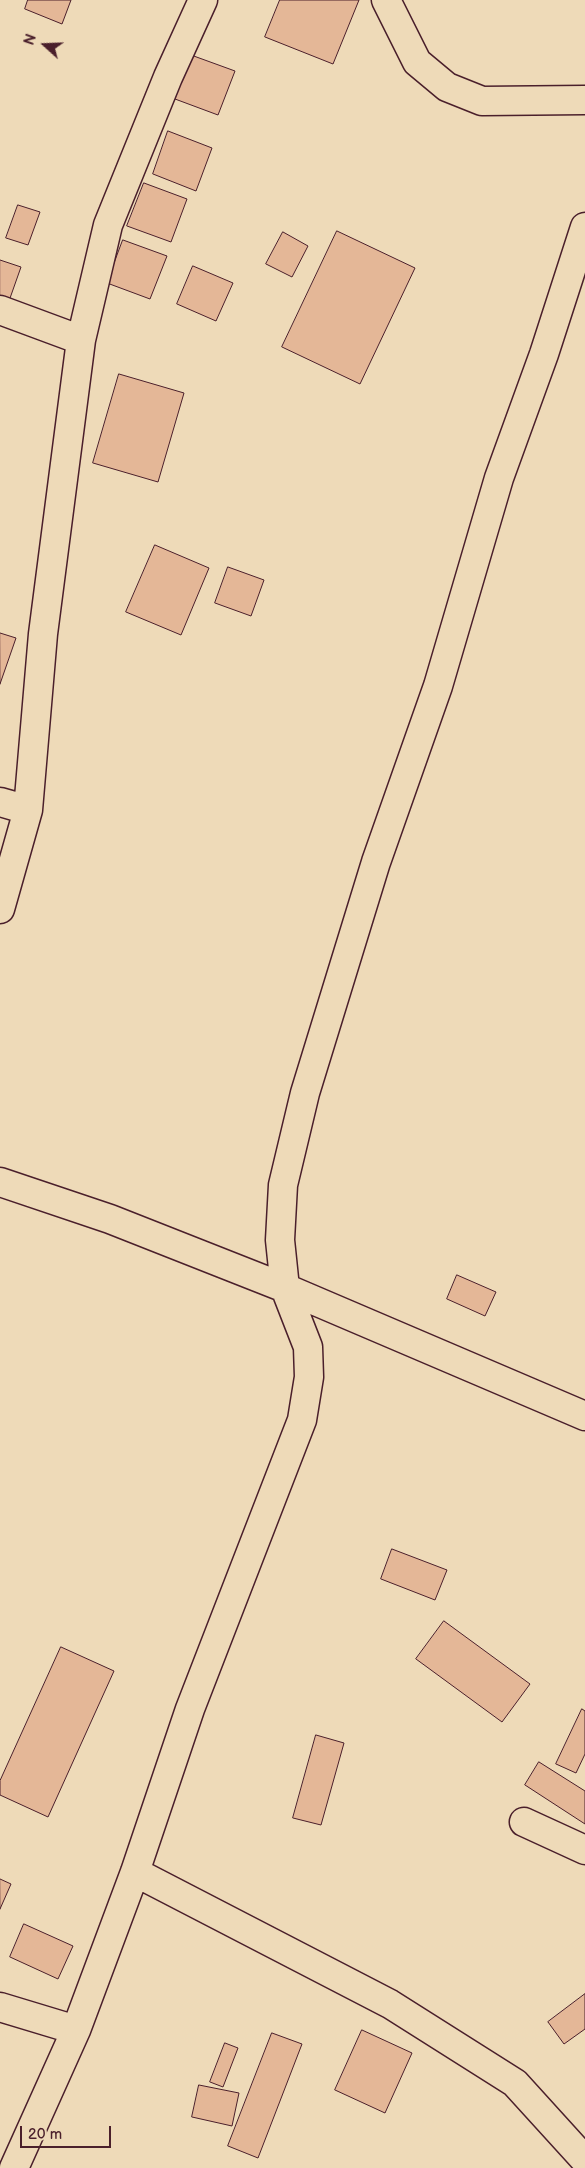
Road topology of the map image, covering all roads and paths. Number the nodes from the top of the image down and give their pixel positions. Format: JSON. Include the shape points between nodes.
{"nodes":[{"id":1,"x":203,"y":0,"type":"edge"},
{"id":2,"x":386,"y":0,"type":"edge"},
{"id":3,"x":585,"y":100,"type":"edge"},
{"id":4,"x":585,"y":227,"type":"edge"},
{"id":5,"x":0,"y":310,"type":"edge"},
{"id":6,"x":81,"y":340,"type":"junction"},
{"id":7,"x":0,"y":802,"type":"edge"},
{"id":8,"x":28,"y":810,"type":"junction"},
{"id":9,"x":0,"y":909,"type":"edge"},
{"id":10,"x":0,"y":1182,"type":"edge"},
{"id":11,"x":285,"y":1288,"type":"junction"},
{"id":12,"x":585,"y":1416,"type":"edge"},
{"id":13,"x":524,"y":1822,"type":"dead end"},
{"id":14,"x":585,"y":1850,"type":"edge"},
{"id":15,"x":134,"y":1872,"type":"junction"},
{"id":16,"x":0,"y":2007,"type":"edge"},
{"id":17,"x":76,"y":2030,"type":"junction"},
{"id":18,"x":585,"y":2160,"type":"edge"},
{"id":19,"x":14,"y":2168,"type":"edge"}],
"edges":[{"from":1,"to":6,"type":"street","via":[[108,225]]},
{"from":2,"to":3,"type":"street","via":[[417,62],[446,87],[482,102]]},
{"from":4,"to":11,"type":"street","via":[[499,478],[438,686],[376,862],[305,1093],[283,1185],[280,1240]]},
{"from":5,"to":6,"type":"street"},
{"from":6,"to":8,"type":"street","via":[[43,634]]},
{"from":7,"to":8,"type":"street"},
{"from":8,"to":9,"type":"street"},
{"from":10,"to":11,"type":"street","via":[[110,1219]]},
{"from":11,"to":12,"type":"street"},
{"from":11,"to":15,"type":"street","via":[[308,1347],[309,1377],[302,1420],[190,1709]]},
{"from":13,"to":14,"type":"street"},
{"from":15,"to":17,"type":"street"},
{"from":15,"to":18,"type":"street","via":[[390,2004],[516,2083]]},
{"from":16,"to":17,"type":"street"},
{"from":17,"to":19,"type":"street"}]}
